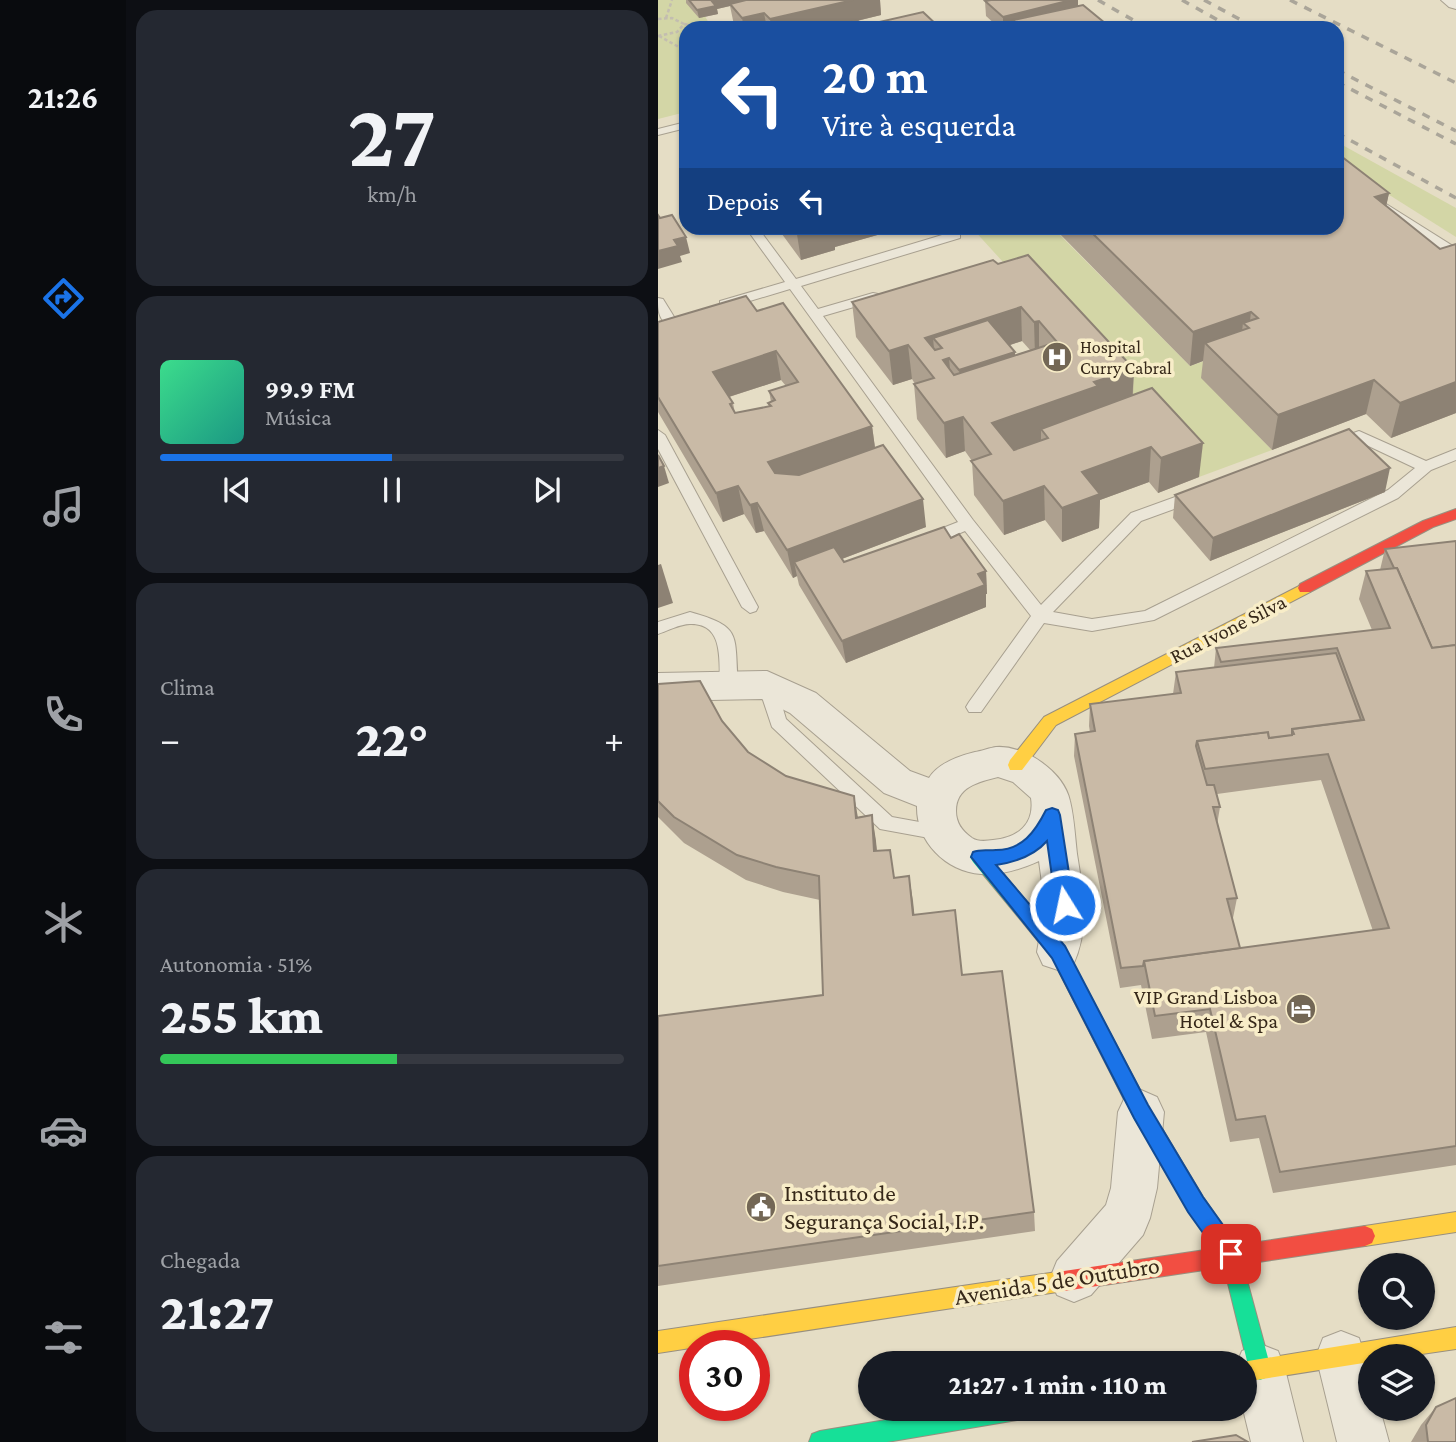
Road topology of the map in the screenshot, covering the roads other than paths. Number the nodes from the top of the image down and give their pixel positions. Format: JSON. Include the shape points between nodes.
{"nodes":[{"id":1,"x":679,"y":130,"type":"edge"},
{"id":2,"x":658,"y":132,"type":"edge"},
{"id":3,"x":1370,"y":198,"type":"edge"},
{"id":4,"x":757,"y":235,"type":"edge"},
{"id":5,"x":956,"y":235,"type":"dead end"},
{"id":6,"x":1456,"y":254,"type":"edge"},
{"id":7,"x":793,"y":284,"type":"junction"},
{"id":8,"x":892,"y":290,"type":"edge"},
{"id":9,"x":658,"y":302,"type":"edge"},
{"id":10,"x":706,"y":309,"type":"edge"},
{"id":11,"x":815,"y":314,"type":"junction"},
{"id":12,"x":670,"y":320,"type":"edge"},
{"id":13,"x":658,"y":435,"type":"edge"},
{"id":14,"x":1320,"y":450,"type":"edge"},
{"id":15,"x":1456,"y":454,"type":"edge"},
{"id":16,"x":1426,"y":467,"type":"junction"},
{"id":17,"x":1215,"y":489,"type":"edge"},
{"id":18,"x":1456,"y":514,"type":"edge"},
{"id":19,"x":968,"y":524,"type":"junction"},
{"id":20,"x":908,"y":548,"type":"edge"},
{"id":21,"x":750,"y":607,"type":"dead end"},
{"id":22,"x":1040,"y":616,"type":"junction"},
{"id":23,"x":658,"y":628,"type":"edge"},
{"id":24,"x":729,"y":684,"type":"junction"},
{"id":25,"x":658,"y":687,"type":"edge"},
{"id":26,"x":975,"y":707,"type":"dead end"},
{"id":27,"x":1016,"y":765,"type":"junction"},
{"id":28,"x":938,"y":814,"type":"junction"},
{"id":29,"x":1052,"y":815,"type":"junction"},
{"id":30,"x":979,"y":857,"type":"junction"},
{"id":31,"x":1058,"y":952,"type":"junction"},
{"id":32,"x":1141,"y":1112,"type":"junction"},
{"id":33,"x":1456,"y":1222,"type":"edge"},
{"id":34,"x":1231,"y":1254,"type":"junction"},
{"id":35,"x":1074,"y":1279,"type":"junction"},
{"id":36,"x":1456,"y":1338,"type":"edge"},
{"id":37,"x":658,"y":1342,"type":"edge"},
{"id":38,"x":1249,"y":1351,"type":"edge"},
{"id":39,"x":1341,"y":1356,"type":"junction"},
{"id":40,"x":1257,"y":1369,"type":"edge"},
{"id":41,"x":1257,"y":1384,"type":"edge"},
{"id":42,"x":945,"y":1421,"type":"edge"},
{"id":43,"x":820,"y":1442,"type":"edge"},
{"id":44,"x":1277,"y":1442,"type":"edge"},
{"id":45,"x":1363,"y":1442,"type":"edge"}],
"edges":[{"from":1,"to":2,"type":"lane"},
{"from":3,"to":6,"type":"lane"},
{"from":4,"to":7,"type":"lane"},
{"from":5,"to":7,"type":"lane"},
{"from":7,"to":10,"type":"lane"},
{"from":7,"to":11,"type":"lane"},
{"from":8,"to":11,"type":"lane"},
{"from":9,"to":12,"type":"lane"},
{"from":11,"to":19,"type":"lane"},
{"from":13,"to":21,"type":"lane"},
{"from":14,"to":16,"type":"lane","via":[[1359,436]]},
{"from":15,"to":16,"type":"lane"},
{"from":16,"to":22,"type":"lane","via":[[1393,494],[1147,616],[1092,625]]},
{"from":17,"to":22,"type":"lane","via":[[1136,517]]},
{"from":18,"to":27,"type":"street","name":"Rua Ivone Silva","via":[[1428,524],[1050,721]]},
{"from":19,"to":20,"type":"lane"},
{"from":19,"to":22,"type":"lane"},
{"from":22,"to":26,"type":"lane"},
{"from":23,"to":24,"type":"lane","via":[[690,618],[715,625],[726,637]]},
{"from":24,"to":25,"type":"street"},
{"from":24,"to":28,"type":"street","via":[[767,685],[803,703]]},
{"from":27,"to":28,"type":"street","via":[[978,764],[960,771],[946,782]]},
{"from":27,"to":29,"type":"street","via":[[1044,785]]},
{"from":28,"to":30,"type":"street","via":[[950,843]]},
{"from":29,"to":30,"type":"street","via":[[1045,831],[1026,848],[998,858]]},
{"from":29,"to":31,"type":"street","via":[[1065,905]]},
{"from":30,"to":31,"type":"street"},
{"from":31,"to":32,"type":"street"},
{"from":32,"to":34,"type":"street"},
{"from":32,"to":35,"type":"street","via":[[1134,1188],[1126,1218]]},
{"from":33,"to":34,"type":"street","name":"Avenida 5 de Outubro"},
{"from":34,"to":35,"type":"street","name":"Avenida 5 de Outubro"},
{"from":34,"to":38,"type":"street"},
{"from":35,"to":37,"type":"street","name":"Avenida 5 de Outubro"},
{"from":36,"to":39,"type":"street"},
{"from":39,"to":40,"type":"street"},
{"from":39,"to":45,"type":"street"},
{"from":41,"to":44,"type":"street"},
{"from":42,"to":43,"type":"street"}]}
